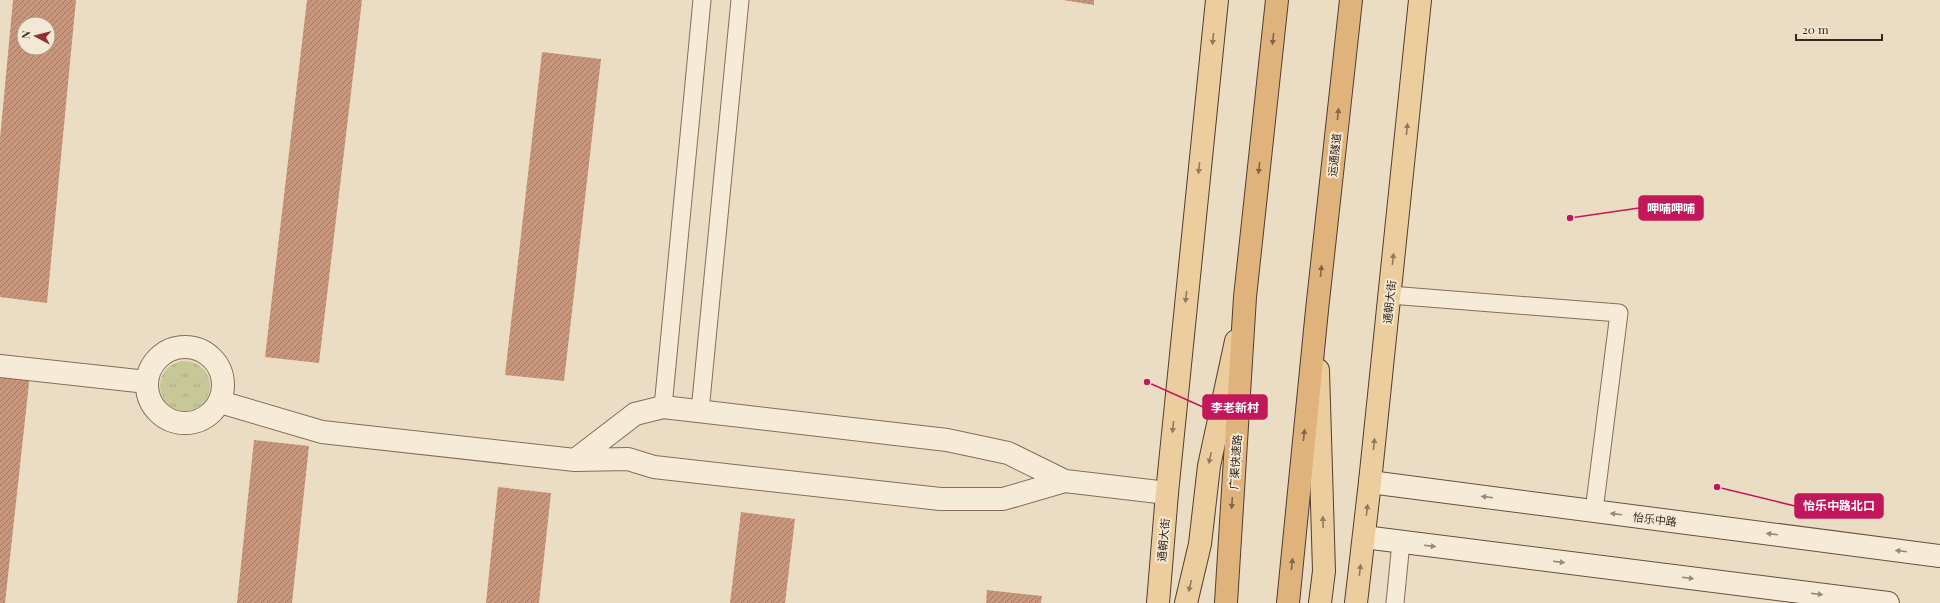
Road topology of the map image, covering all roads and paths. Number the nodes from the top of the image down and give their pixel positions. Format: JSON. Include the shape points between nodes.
{"nodes":[{"id":1,"x":702,"y":0,"type":"edge"},
{"id":2,"x":740,"y":0,"type":"edge"},
{"id":3,"x":1217,"y":0,"type":"edge"},
{"id":4,"x":1277,"y":0,"type":"edge"},
{"id":5,"x":1351,"y":0,"type":"edge"},
{"id":6,"x":1420,"y":0,"type":"edge"},
{"id":7,"x":1390,"y":295,"type":"junction"},
{"id":8,"x":1245,"y":297,"type":"junction"},
{"id":9,"x":1317,"y":310,"type":"junction"},
{"id":10,"x":0,"y":366,"type":"edge"},
{"id":11,"x":147,"y":382,"type":"junction"},
{"id":12,"x":220,"y":402,"type":"junction"},
{"id":13,"x":663,"y":407,"type":"junction"},
{"id":14,"x":700,"y":411,"type":"junction"},
{"id":15,"x":575,"y":460,"type":"junction"},
{"id":16,"x":1065,"y":481,"type":"junction"},
{"id":17,"x":1370,"y":482,"type":"junction"},
{"id":18,"x":1166,"y":492,"type":"junction"},
{"id":19,"x":1594,"y":511,"type":"junction"},
{"id":20,"x":1364,"y":537,"type":"junction"},
{"id":21,"x":1401,"y":542,"type":"junction"},
{"id":22,"x":1940,"y":556,"type":"edge"},
{"id":23,"x":1158,"y":603,"type":"edge"},
{"id":24,"x":1186,"y":603,"type":"edge"},
{"id":25,"x":1226,"y":603,"type":"edge"},
{"id":26,"x":1288,"y":603,"type":"edge"},
{"id":27,"x":1320,"y":603,"type":"edge"},
{"id":28,"x":1356,"y":603,"type":"edge"},
{"id":29,"x":1395,"y":603,"type":"edge"},
{"id":30,"x":1888,"y":603,"type":"edge"}],
"edges":[{"from":1,"to":13,"type":"lane"},
{"from":2,"to":14,"type":"lane"},
{"from":3,"to":18,"type":"main road","name":"通朝大街","one_way":true},
{"from":4,"to":8,"type":"highway","one_way":true},
{"from":9,"to":5,"type":"highway","name":"运通隧道","one_way":true},
{"from":7,"to":6,"type":"main road","name":"通朝大街","one_way":true},
{"from":17,"to":7,"type":"main road","name":"通朝大街","one_way":true},
{"from":7,"to":19,"type":"lane","via":[[1619,313]]},
{"from":8,"to":24,"type":"main road","one_way":true,"via":[[1209,466],[1200,544]]},
{"from":8,"to":25,"type":"highway","name":"广渠快速路","one_way":true},
{"from":26,"to":9,"type":"highway","one_way":true},
{"from":27,"to":9,"type":"main road","one_way":true,"via":[[1324,571]]},
{"from":10,"to":11,"type":"street"},
{"from":11,"to":12,"type":"street","via":[[148,394],[158,414],[179,424],[192,424],[203,420]]},
{"from":11,"to":12,"type":"street","via":[[156,360],[171,350],[189,347],[200,350],[219,366],[223,390]]},
{"from":12,"to":15,"type":"street","via":[[322,432]]},
{"from":13,"to":14,"type":"street"},
{"from":13,"to":15,"type":"street","via":[[635,414]]},
{"from":14,"to":16,"type":"street","via":[[947,440],[1008,453]]},
{"from":15,"to":16,"type":"street","via":[[628,459],[654,467],[940,500],[1003,499]]},
{"from":16,"to":18,"type":"street"},
{"from":19,"to":17,"type":"street","name":"怡乐中路","one_way":true},
{"from":20,"to":17,"type":"main road","name":"通朝大街","one_way":true},
{"from":18,"to":23,"type":"main road","name":"通朝大街"},
{"from":22,"to":19,"type":"street","name":"怡乐中路","one_way":true},
{"from":20,"to":21,"type":"street"},
{"from":28,"to":20,"type":"main road","name":"通朝大街","one_way":true},
{"from":21,"to":29,"type":"lane"},
{"from":21,"to":30,"type":"street","one_way":true}]}
